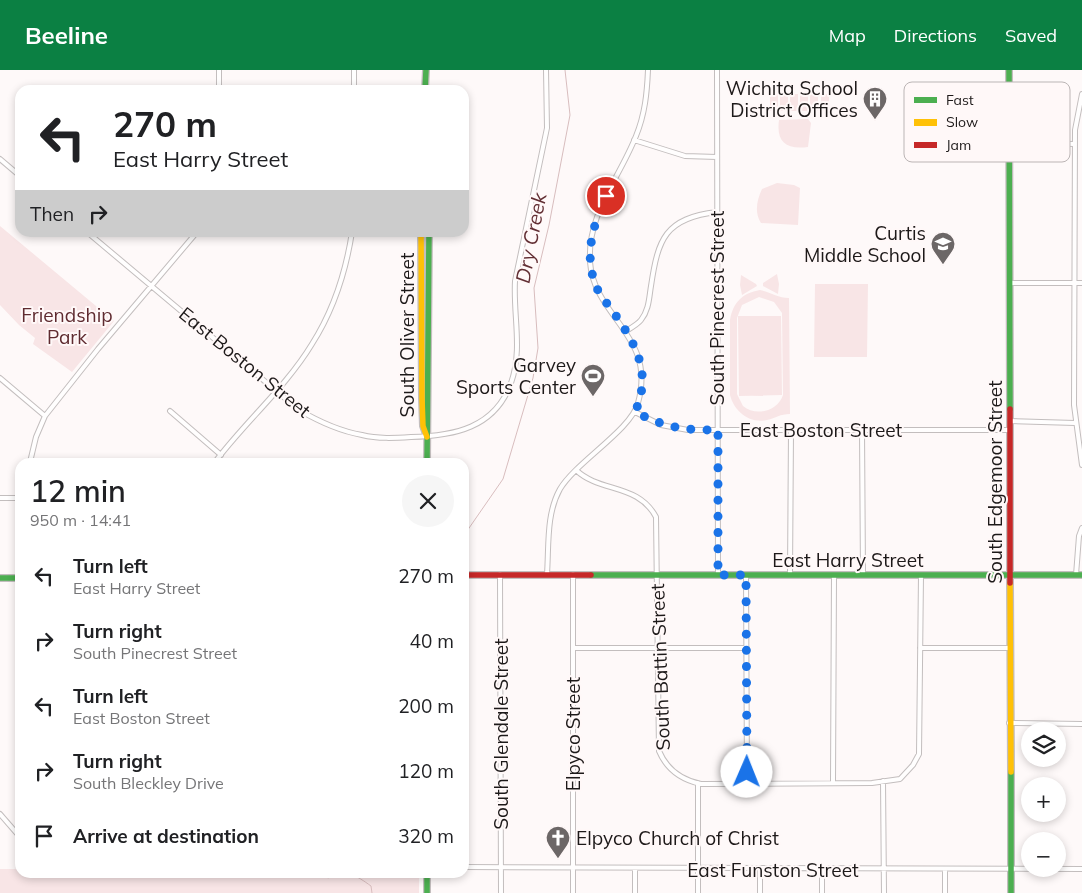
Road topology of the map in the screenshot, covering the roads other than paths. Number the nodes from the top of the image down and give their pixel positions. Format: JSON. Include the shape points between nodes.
{"nodes":[{"id":1,"x":219,"y":70,"type":"edge"},
{"id":2,"x":354,"y":70,"type":"edge"},
{"id":3,"x":426,"y":70,"type":"edge"},
{"id":4,"x":546,"y":70,"type":"edge"},
{"id":5,"x":648,"y":70,"type":"edge"},
{"id":6,"x":717,"y":70,"type":"edge"},
{"id":7,"x":220,"y":85,"type":"edge"},
{"id":8,"x":354,"y":85,"type":"edge"},
{"id":9,"x":426,"y":85,"type":"edge"},
{"id":10,"x":1082,"y":94,"type":"edge"},
{"id":11,"x":634,"y":140,"type":"junction"},
{"id":12,"x":1070,"y":144,"type":"edge"},
{"id":13,"x":1075,"y":144,"type":"junction"},
{"id":14,"x":717,"y":157,"type":"junction"},
{"id":15,"x":0,"y":159,"type":"edge"},
{"id":16,"x":1009,"y":162,"type":"edge"},
{"id":17,"x":15,"y":172,"type":"edge"},
{"id":18,"x":717,"y":212,"type":"junction"},
{"id":19,"x":93,"y":237,"type":"edge"},
{"id":20,"x":193,"y":237,"type":"edge"},
{"id":21,"x":351,"y":237,"type":"edge"},
{"id":22,"x":422,"y":237,"type":"edge"},
{"id":23,"x":429,"y":237,"type":"edge"},
{"id":24,"x":1010,"y":283,"type":"junction"},
{"id":25,"x":1075,"y":283,"type":"junction"},
{"id":26,"x":1082,"y":283,"type":"edge"},
{"id":27,"x":152,"y":286,"type":"junction"},
{"id":28,"x":626,"y":331,"type":"junction"},
{"id":29,"x":0,"y":378,"type":"edge"},
{"id":30,"x":276,"y":391,"type":"junction"},
{"id":31,"x":170,"y":411,"type":"dead end"},
{"id":32,"x":635,"y":412,"type":"junction"},
{"id":33,"x":45,"y":416,"type":"junction"},
{"id":34,"x":1010,"y":421,"type":"junction"},
{"id":35,"x":1075,"y":422,"type":"junction"},
{"id":36,"x":718,"y":430,"type":"junction"},
{"id":37,"x":862,"y":430,"type":"junction"},
{"id":38,"x":1010,"y":430,"type":"junction"},
{"id":39,"x":791,"y":431,"type":"junction"},
{"id":40,"x":427,"y":437,"type":"junction"},
{"id":41,"x":221,"y":455,"type":"junction"},
{"id":42,"x":31,"y":458,"type":"edge"},
{"id":43,"x":218,"y":458,"type":"edge"},
{"id":44,"x":427,"y":458,"type":"edge"},
{"id":45,"x":1082,"y":465,"type":"edge"},
{"id":46,"x":576,"y":470,"type":"junction"},
{"id":47,"x":0,"y":498,"type":"edge"},
{"id":48,"x":15,"y":498,"type":"edge"},
{"id":49,"x":1082,"y":528,"type":"edge"},
{"id":50,"x":500,"y":574,"type":"junction"},
{"id":51,"x":547,"y":574,"type":"junction"},
{"id":52,"x":573,"y":574,"type":"junction"},
{"id":53,"x":469,"y":575,"type":"edge"},
{"id":54,"x":657,"y":575,"type":"junction"},
{"id":55,"x":718,"y":575,"type":"junction"},
{"id":56,"x":746,"y":575,"type":"junction"},
{"id":57,"x":790,"y":575,"type":"junction"},
{"id":58,"x":834,"y":575,"type":"junction"},
{"id":59,"x":863,"y":575,"type":"junction"},
{"id":60,"x":921,"y":575,"type":"junction"},
{"id":61,"x":1010,"y":575,"type":"junction"},
{"id":62,"x":1079,"y":575,"type":"edge"},
{"id":63,"x":0,"y":578,"type":"edge"},
{"id":64,"x":15,"y":578,"type":"edge"},
{"id":65,"x":573,"y":648,"type":"junction"},
{"id":66,"x":659,"y":648,"type":"junction"},
{"id":67,"x":747,"y":648,"type":"junction"},
{"id":68,"x":920,"y":648,"type":"junction"},
{"id":69,"x":1010,"y":648,"type":"junction"},
{"id":70,"x":1009,"y":723,"type":"junction"},
{"id":71,"x":1082,"y":724,"type":"edge"},
{"id":72,"x":883,"y":781,"type":"junction"},
{"id":73,"x":698,"y":783,"type":"junction"},
{"id":74,"x":746,"y":783,"type":"junction"},
{"id":75,"x":834,"y":783,"type":"junction"},
{"id":76,"x":0,"y":814,"type":"edge"},
{"id":77,"x":15,"y":830,"type":"edge"},
{"id":78,"x":469,"y":867,"type":"edge"},
{"id":79,"x":501,"y":868,"type":"junction"},
{"id":80,"x":573,"y":869,"type":"junction"},
{"id":81,"x":635,"y":869,"type":"junction"},
{"id":82,"x":1011,"y":869,"type":"junction"},
{"id":83,"x":1082,"y":869,"type":"edge"},
{"id":84,"x":698,"y":870,"type":"junction"},
{"id":85,"x":760,"y":870,"type":"junction"},
{"id":86,"x":822,"y":870,"type":"junction"},
{"id":87,"x":884,"y":870,"type":"junction"},
{"id":88,"x":945,"y":870,"type":"junction"},
{"id":89,"x":427,"y":878,"type":"edge"},
{"id":90,"x":427,"y":893,"type":"edge"},
{"id":91,"x":501,"y":893,"type":"edge"},
{"id":92,"x":573,"y":893,"type":"edge"},
{"id":93,"x":635,"y":893,"type":"edge"},
{"id":94,"x":698,"y":893,"type":"edge"},
{"id":95,"x":760,"y":893,"type":"edge"},
{"id":96,"x":822,"y":893,"type":"edge"},
{"id":97,"x":884,"y":893,"type":"edge"},
{"id":98,"x":945,"y":893,"type":"edge"},
{"id":99,"x":1010,"y":893,"type":"edge"}],
"edges":[{"from":1,"to":7,"type":"street"},
{"from":2,"to":8,"type":"street"},
{"from":3,"to":9,"type":"main road"},
{"from":4,"to":40,"type":"street","via":[[546,128],[515,281],[518,351],[511,384],[500,404],[482,420],[449,435]]},
{"from":5,"to":11,"type":"street","via":[[647,96]]},
{"from":6,"to":14,"type":"street","name":"South Pinecrest Street"},
{"from":10,"to":13,"type":"street"},
{"from":11,"to":14,"type":"street","via":[[685,156]]},
{"from":11,"to":28,"type":"street","via":[[610,187],[590,238],[590,264],[597,289]]},
{"from":12,"to":13,"type":"street"},
{"from":13,"to":25,"type":"street"},
{"from":14,"to":18,"type":"street","name":"South Pinecrest Street"},
{"from":15,"to":17,"type":"street"},
{"from":16,"to":24,"type":"main road","name":"South Edgemoor Street"},
{"from":18,"to":28,"type":"street","via":[[697,214],[676,225],[662,239],[655,258],[648,307],[641,320]]},
{"from":18,"to":36,"type":"street","name":"South Pinecrest Street"},
{"from":19,"to":27,"type":"street","name":"East Boston Street"},
{"from":20,"to":27,"type":"street"},
{"from":21,"to":30,"type":"street","via":[[328,313],[312,344]]},
{"from":22,"to":40,"type":"main road","name":"South Oliver Street","via":[[422,398],[423,426]]},
{"from":23,"to":40,"type":"main road","name":"South Oliver Street"},
{"from":24,"to":25,"type":"street"},
{"from":24,"to":34,"type":"main road","name":"South Edgemoor Street"},
{"from":25,"to":26,"type":"street"},
{"from":25,"to":35,"type":"street"},
{"from":27,"to":30,"type":"street","name":"East Boston Street"},
{"from":27,"to":33,"type":"street"},
{"from":28,"to":32,"type":"street","via":[[641,360],[642,385]]},
{"from":29,"to":33,"type":"street"},
{"from":30,"to":40,"type":"street","name":"East Boston Street","via":[[312,418],[342,429],[375,437]]},
{"from":30,"to":41,"type":"street"},
{"from":31,"to":41,"type":"street"},
{"from":32,"to":36,"type":"street","name":"East Boston Street","via":[[661,425],[688,430]]},
{"from":32,"to":46,"type":"street"},
{"from":33,"to":42,"type":"street"},
{"from":34,"to":35,"type":"street"},
{"from":34,"to":38,"type":"main road","name":"South Edgemoor Street"},
{"from":35,"to":45,"type":"street"},
{"from":36,"to":39,"type":"street","name":"East Boston Street"},
{"from":36,"to":55,"type":"street","name":"South Pinecrest Street"},
{"from":37,"to":38,"type":"street","name":"East Boston Street"},
{"from":37,"to":39,"type":"street","name":"East Boston Street"},
{"from":37,"to":59,"type":"street"},
{"from":38,"to":61,"type":"main road","name":"South Edgemoor Street"},
{"from":39,"to":57,"type":"street"},
{"from":40,"to":44,"type":"main road","name":"South Oliver Street"},
{"from":41,"to":43,"type":"street"},
{"from":46,"to":51,"type":"street","via":[[560,489],[554,503]]},
{"from":46,"to":54,"type":"street","name":"South Battin Street","via":[[584,478],[643,499],[650,506],[656,517]]},
{"from":47,"to":48,"type":"street"},
{"from":49,"to":62,"type":"street"},
{"from":50,"to":51,"type":"main road","name":"East Harry Street"},
{"from":50,"to":53,"type":"main road","name":"East Harry Street"},
{"from":50,"to":79,"type":"street","name":"South Glendale Street"},
{"from":51,"to":52,"type":"main road","name":"East Harry Street"},
{"from":52,"to":54,"type":"main road","name":"East Harry Street"},
{"from":52,"to":65,"type":"street","name":"Elpyco Street"},
{"from":54,"to":55,"type":"main road","name":"East Harry Street"},
{"from":54,"to":66,"type":"street","name":"South Battin Street"},
{"from":55,"to":56,"type":"main road","name":"East Harry Street"},
{"from":56,"to":57,"type":"main road","name":"East Harry Street"},
{"from":56,"to":67,"type":"street"},
{"from":57,"to":58,"type":"main road","name":"East Harry Street"},
{"from":58,"to":59,"type":"main road","name":"East Harry Street"},
{"from":58,"to":75,"type":"street"},
{"from":59,"to":60,"type":"main road","name":"East Harry Street"},
{"from":60,"to":61,"type":"main road","name":"East Harry Street"},
{"from":60,"to":68,"type":"street"},
{"from":61,"to":62,"type":"main road","name":"East Harry Street"},
{"from":61,"to":69,"type":"main road","name":"South Edgemoor Street"},
{"from":63,"to":64,"type":"main road"},
{"from":65,"to":66,"type":"street"},
{"from":65,"to":80,"type":"street","name":"Elpyco Street"},
{"from":66,"to":67,"type":"street"},
{"from":66,"to":73,"type":"street","name":"South Battin Street","via":[[659,752],[664,764],[676,774]]},
{"from":67,"to":74,"type":"street"},
{"from":68,"to":69,"type":"street"},
{"from":68,"to":72,"type":"street","via":[[919,754],[900,780]]},
{"from":69,"to":70,"type":"main road","name":"South Edgemoor Street"},
{"from":70,"to":71,"type":"street"},
{"from":70,"to":82,"type":"main road","name":"South Edgemoor Street"},
{"from":72,"to":75,"type":"street"},
{"from":72,"to":87,"type":"street"},
{"from":73,"to":74,"type":"street"},
{"from":73,"to":84,"type":"street"},
{"from":74,"to":75,"type":"street"},
{"from":76,"to":77,"type":"street"},
{"from":78,"to":79,"type":"street","name":"East Funston Street"},
{"from":79,"to":80,"type":"street","name":"East Funston Street"},
{"from":79,"to":91,"type":"street","name":"South Glendale Street"},
{"from":80,"to":81,"type":"street","name":"East Funston Street"},
{"from":80,"to":92,"type":"street","name":"Elpyco Street"},
{"from":81,"to":84,"type":"street","name":"East Funston Street"},
{"from":81,"to":93,"type":"street"},
{"from":82,"to":83,"type":"street","name":"East Funston Street"},
{"from":82,"to":88,"type":"street","name":"East Funston Street"},
{"from":82,"to":99,"type":"main road","name":"South Edgemoor Street"},
{"from":84,"to":85,"type":"street","name":"East Funston Street"},
{"from":84,"to":94,"type":"street"},
{"from":85,"to":86,"type":"street","name":"East Funston Street"},
{"from":85,"to":95,"type":"street"},
{"from":86,"to":87,"type":"street","name":"East Funston Street"},
{"from":86,"to":96,"type":"street"},
{"from":87,"to":88,"type":"street","name":"East Funston Street"},
{"from":87,"to":97,"type":"street"},
{"from":88,"to":98,"type":"street"},
{"from":89,"to":90,"type":"main road"}]}
